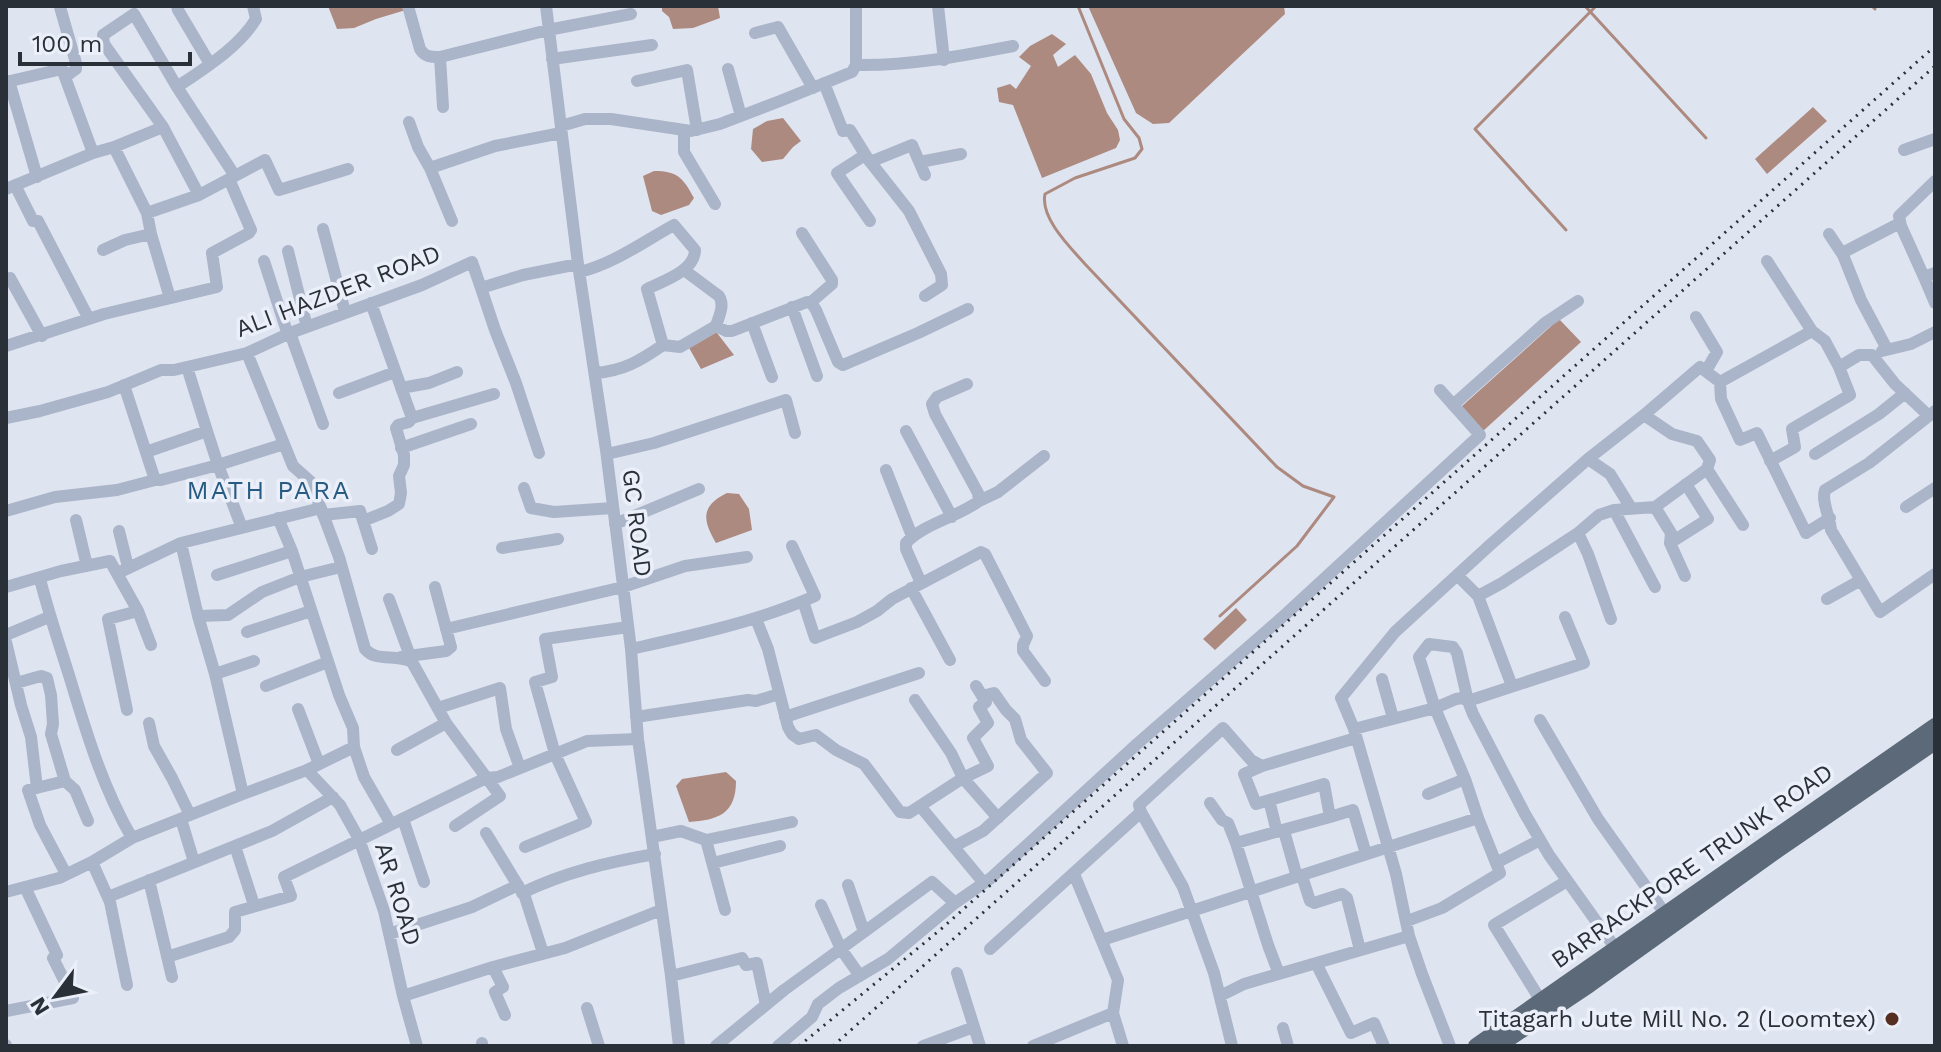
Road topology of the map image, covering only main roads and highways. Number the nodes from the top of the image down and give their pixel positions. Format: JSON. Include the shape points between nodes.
{"nodes":[{"id":1,"x":1935,"y":726,"type":"edge"},
{"id":2,"x":1935,"y":742,"type":"edge"},
{"id":3,"x":1476,"y":1046,"type":"edge"},
{"id":4,"x":1498,"y":1046,"type":"edge"}],
"edges":[{"from":1,"to":3,"type":"main road","name":"BARRACKPORE TRUNK ROAD"},
{"from":2,"to":4,"type":"main road","name":"BARRACKPORE TRUNK ROAD"}]}
